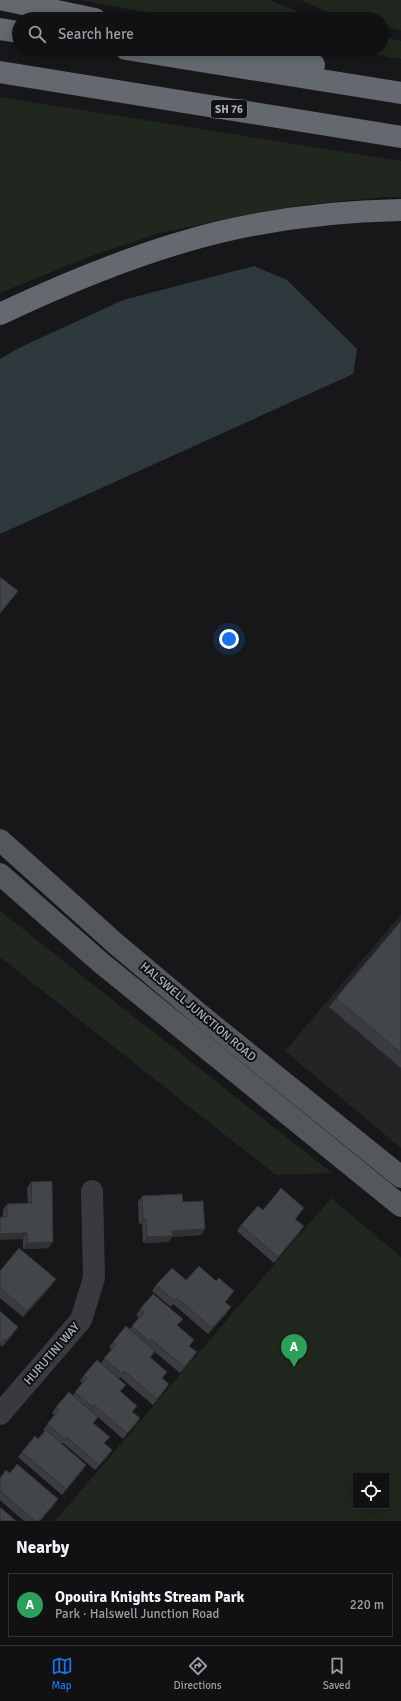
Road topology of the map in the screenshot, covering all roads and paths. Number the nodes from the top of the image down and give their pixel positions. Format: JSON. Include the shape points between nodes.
{"nodes":[{"id":1,"x":4,"y":0,"type":"edge"},
{"id":2,"x":61,"y":12,"type":"edge"},
{"id":3,"x":0,"y":28,"type":"edge"},
{"id":4,"x":12,"y":31,"type":"edge"},
{"id":5,"x":170,"y":56,"type":"edge"},
{"id":6,"x":272,"y":56,"type":"edge"},
{"id":7,"x":0,"y":72,"type":"edge"},
{"id":8,"x":401,"y":83,"type":"edge"},
{"id":9,"x":401,"y":93,"type":"edge"},
{"id":10,"x":401,"y":137,"type":"edge"},
{"id":11,"x":401,"y":210,"type":"edge"},
{"id":12,"x":0,"y":314,"type":"edge"},
{"id":13,"x":0,"y":840,"type":"edge"},
{"id":14,"x":0,"y":874,"type":"edge"},
{"id":15,"x":401,"y":1177,"type":"edge"},
{"id":16,"x":92,"y":1191,"type":"dead end"},
{"id":17,"x":401,"y":1206,"type":"edge"},
{"id":18,"x":0,"y":1414,"type":"edge"}],
"edges":[{"from":1,"to":2,"type":"highway"},
{"from":3,"to":4,"type":"highway"},
{"from":5,"to":9,"type":"highway"},
{"from":6,"to":8,"type":"highway"},
{"from":7,"to":10,"type":"highway","number":"SH 76"},
{"from":11,"to":12,"type":"highway","via":[[337,213],[275,221],[188,240],[86,276]]},
{"from":13,"to":15,"type":"main road","name":"HALSWELL JUNCTION ROAD","via":[[198,1013]]},
{"from":14,"to":17,"type":"main road","name":"HALSWELL JUNCTION ROAD","via":[[100,962]]},
{"from":16,"to":18,"type":"street","name":"HURUTINI WAY","via":[[94,1278],[81,1320]]}]}
